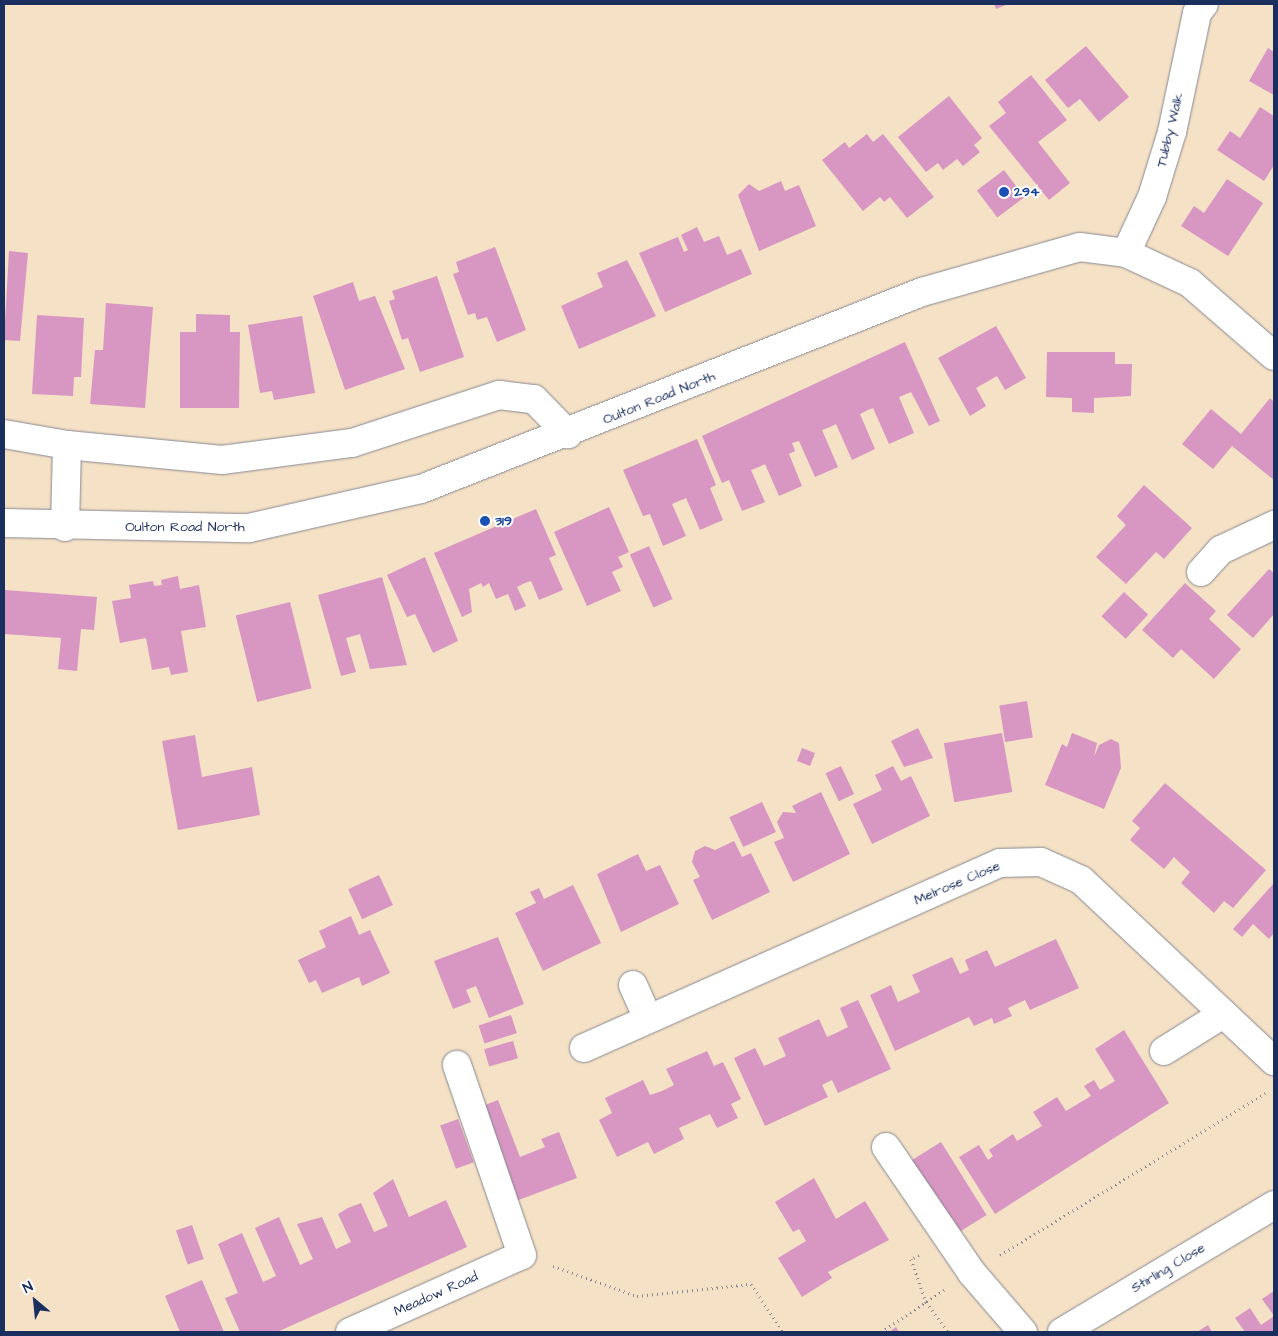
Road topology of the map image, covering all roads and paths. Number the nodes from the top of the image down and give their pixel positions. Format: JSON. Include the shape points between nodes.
{"nodes":[{"id":1,"x":1197,"y":7,"type":"edge"},
{"id":2,"x":1126,"y":253,"type":"junction"},
{"id":3,"x":1274,"y":356,"type":"edge"},
{"id":4,"x":4,"y":434,"type":"edge"},
{"id":5,"x":568,"y":434,"type":"junction"},
{"id":6,"x":67,"y":446,"type":"junction"},
{"id":7,"x":4,"y":523,"type":"edge"},
{"id":8,"x":1274,"y":525,"type":"edge"},
{"id":9,"x":65,"y":527,"type":"junction"},
{"id":10,"x":1201,"y":572,"type":"dead end"},
{"id":11,"x":633,"y":985,"type":"dead end"},
{"id":12,"x":1223,"y":1014,"type":"junction"},
{"id":13,"x":648,"y":1019,"type":"junction"},
{"id":14,"x":584,"y":1048,"type":"dead end"},
{"id":15,"x":1164,"y":1051,"type":"dead end"},
{"id":16,"x":1274,"y":1061,"type":"edge"},
{"id":17,"x":456,"y":1065,"type":"dead end"},
{"id":18,"x":1274,"y":1087,"type":"edge"},
{"id":19,"x":886,"y":1147,"type":"dead end"},
{"id":20,"x":1274,"y":1204,"type":"edge"},
{"id":21,"x":948,"y":1237,"type":"junction"},
{"id":22,"x":522,"y":1255,"type":"junction"},
{"id":23,"x":972,"y":1273,"type":"junction"},
{"id":24,"x":926,"y":1302,"type":"junction"},
{"id":25,"x":350,"y":1332,"type":"edge"},
{"id":26,"x":783,"y":1332,"type":"edge"},
{"id":27,"x":881,"y":1332,"type":"edge"},
{"id":28,"x":948,"y":1332,"type":"edge"},
{"id":29,"x":1023,"y":1332,"type":"edge"},
{"id":30,"x":1062,"y":1332,"type":"edge"}],
"edges":[{"from":1,"to":2,"type":"street","name":"Tubby Walk","via":[[1172,132],[1152,197]]},
{"from":2,"to":3,"type":"street","name":"Oulton Road North","via":[[1190,283]]},
{"from":2,"to":5,"type":"street","name":"Oulton Road North","via":[[1080,247],[949,283]]},
{"from":4,"to":6,"type":"street"},
{"from":5,"to":6,"type":"street","via":[[534,399],[499,395],[352,443],[222,460]]},
{"from":5,"to":9,"type":"street","name":"Oulton Road North","via":[[420,490],[249,528]]},
{"from":6,"to":9,"type":"street"},
{"from":7,"to":9,"type":"street","name":"Oulton Road North"},
{"from":8,"to":10,"type":"street","via":[[1221,550]]},
{"from":11,"to":13,"type":"street"},
{"from":12,"to":13,"type":"street","name":"Melrose Close","via":[[1081,880],[1041,862],[1000,863]]},
{"from":12,"to":15,"type":"street"},
{"from":12,"to":16,"type":"street","name":"Melrose Close"},
{"from":13,"to":14,"type":"street","name":"Melrose Close"},
{"from":17,"to":22,"type":"street"},
{"from":18,"to":23,"type":"path"},
{"from":19,"to":21,"type":"street"},
{"from":20,"to":30,"type":"street","name":"Stirling Close"},
{"from":21,"to":23,"type":"street"},
{"from":21,"to":24,"type":"path","via":[[911,1259]]},
{"from":22,"to":25,"type":"street","name":"Meadow Road"},
{"from":22,"to":26,"type":"path","via":[[637,1296],[751,1284]]},
{"from":23,"to":24,"type":"path"},
{"from":23,"to":29,"type":"street"},
{"from":24,"to":27,"type":"path"},
{"from":24,"to":28,"type":"path"}]}
